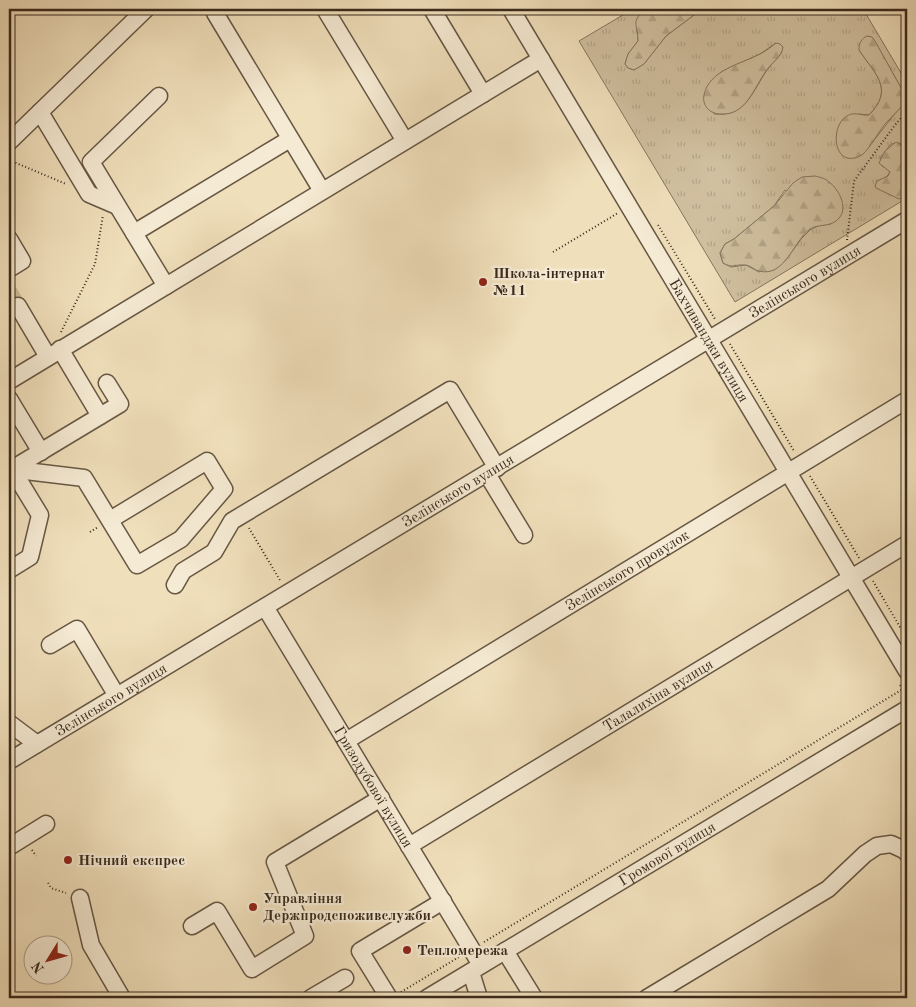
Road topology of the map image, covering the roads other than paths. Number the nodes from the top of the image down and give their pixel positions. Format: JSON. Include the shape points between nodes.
{"nodes":[{"id":1,"x":146,"y":9,"type":"edge"},
{"id":2,"x":325,"y":9,"type":"edge"},
{"id":3,"x":432,"y":9,"type":"edge"},
{"id":4,"x":511,"y":9,"type":"edge"},
{"id":5,"x":215,"y":13,"type":"dead end"},
{"id":6,"x":541,"y":59,"type":"junction"},
{"id":7,"x":483,"y":94,"type":"junction"},
{"id":8,"x":159,"y":96,"type":"dead end"},
{"id":9,"x":40,"y":112,"type":"junction"},
{"id":10,"x":290,"y":139,"type":"junction"},
{"id":11,"x":405,"y":141,"type":"junction"},
{"id":12,"x":9,"y":142,"type":"edge"},
{"id":13,"x":322,"y":192,"type":"junction"},
{"id":14,"x":112,"y":203,"type":"junction"},
{"id":15,"x":907,"y":220,"type":"edge"},
{"id":16,"x":134,"y":233,"type":"junction"},
{"id":17,"x":9,"y":239,"type":"edge"},
{"id":18,"x":9,"y":269,"type":"edge"},
{"id":19,"x":166,"y":286,"type":"junction"},
{"id":20,"x":18,"y":306,"type":"tunnel mouth"},
{"id":21,"x":710,"y":340,"type":"junction"},
{"id":22,"x":54,"y":353,"type":"junction"},
{"id":23,"x":9,"y":381,"type":"edge"},
{"id":24,"x":107,"y":383,"type":"dead end"},
{"id":25,"x":9,"y":399,"type":"edge"},
{"id":26,"x":907,"y":400,"type":"edge"},
{"id":27,"x":100,"y":416,"type":"junction"},
{"id":28,"x":41,"y":452,"type":"junction"},
{"id":29,"x":795,"y":468,"type":"junction"},
{"id":30,"x":10,"y":469,"type":"edge"},
{"id":31,"x":492,"y":471,"type":"junction"},
{"id":32,"x":105,"y":523,"type":"junction"},
{"id":33,"x":524,"y":535,"type":"dead end"},
{"id":34,"x":907,"y":544,"type":"edge"},
{"id":35,"x":9,"y":570,"type":"edge"},
{"id":36,"x":858,"y":573,"type":"junction"},
{"id":37,"x":175,"y":585,"type":"dead end"},
{"id":38,"x":265,"y":607,"type":"junction"},
{"id":39,"x":50,"y":645,"type":"dead end"},
{"id":40,"x":907,"y":671,"type":"edge"},
{"id":41,"x":117,"y":696,"type":"junction"},
{"id":42,"x":907,"y":709,"type":"edge"},
{"id":43,"x":9,"y":723,"type":"edge"},
{"id":44,"x":346,"y":741,"type":"junction"},
{"id":45,"x":37,"y":744,"type":"junction"},
{"id":46,"x":9,"y":761,"type":"edge"},
{"id":47,"x":381,"y":798,"type":"junction"},
{"id":48,"x":46,"y":824,"type":"dead end"},
{"id":49,"x":409,"y":846,"type":"junction"},
{"id":50,"x":9,"y":847,"type":"edge"},
{"id":51,"x":907,"y":853,"type":"edge"},
{"id":52,"x":80,"y":898,"type":"dead end"},
{"id":53,"x":442,"y":900,"type":"junction"},
{"id":54,"x":192,"y":926,"type":"dead end"},
{"id":55,"x":506,"y":951,"type":"junction"},
{"id":56,"x":476,"y":969,"type":"junction"},
{"id":57,"x":345,"y":978,"type":"dead end"},
{"id":58,"x":394,"y":996,"type":"edge"},
{"id":59,"x":122,"y":998,"type":"edge"},
{"id":60,"x":311,"y":998,"type":"edge"},
{"id":61,"x":427,"y":998,"type":"edge"},
{"id":62,"x":479,"y":998,"type":"edge"},
{"id":63,"x":534,"y":998,"type":"edge"},
{"id":64,"x":647,"y":998,"type":"edge"}],
"edges":[{"from":1,"to":9,"type":"street"},
{"from":2,"to":11,"type":"street"},
{"from":3,"to":7,"type":"street"},
{"from":4,"to":6,"type":"street","name":"Бахчиванджи вулиця"},
{"from":5,"to":10,"type":"street"},
{"from":6,"to":7,"type":"street"},
{"from":6,"to":21,"type":"street","name":"Бахчиванджи вулиця"},
{"from":7,"to":11,"type":"street"},
{"from":8,"to":14,"type":"street","via":[[91,162]]},
{"from":9,"to":12,"type":"street"},
{"from":9,"to":14,"type":"street","via":[[89,194]]},
{"from":10,"to":13,"type":"street"},
{"from":10,"to":16,"type":"street"},
{"from":11,"to":13,"type":"street"},
{"from":13,"to":19,"type":"street"},
{"from":14,"to":16,"type":"street"},
{"from":15,"to":21,"type":"street","name":"Зелінського вулиця"},
{"from":16,"to":19,"type":"street"},
{"from":17,"to":18,"type":"street","via":[[22,261]]},
{"from":19,"to":22,"type":"street"},
{"from":20,"to":22,"type":"street"},
{"from":21,"to":29,"type":"street","name":"Бахчиванджи вулиця"},
{"from":21,"to":31,"type":"street","name":"Зелінського вулиця"},
{"from":22,"to":23,"type":"street"},
{"from":22,"to":27,"type":"street"},
{"from":24,"to":27,"type":"street","via":[[120,404]]},
{"from":25,"to":28,"type":"street"},
{"from":26,"to":29,"type":"street","name":"Зелінського провулок"},
{"from":27,"to":28,"type":"street"},
{"from":28,"to":30,"type":"street"},
{"from":29,"to":36,"type":"street","name":"Бахчиванджи вулиця"},
{"from":29,"to":44,"type":"street","name":"Зелінського провулок"},
{"from":30,"to":32,"type":"street","via":[[84,478]]},
{"from":30,"to":35,"type":"street","via":[[40,515],[30,556]]},
{"from":31,"to":33,"type":"street"},
{"from":31,"to":37,"type":"street","via":[[450,390],[232,521],[214,552],[183,571]]},
{"from":31,"to":38,"type":"street","name":"Зелінського вулиця"},
{"from":32,"to":32,"type":"street","via":[[137,565],[181,539],[224,489],[207,461]]},
{"from":34,"to":36,"type":"street","name":"Талалихіна вулиця"},
{"from":36,"to":40,"type":"street","name":"Бахчиванджи вулиця"},
{"from":36,"to":49,"type":"street","name":"Талалихіна вулиця"},
{"from":38,"to":41,"type":"street","name":"Зелінського вулиця"},
{"from":38,"to":44,"type":"street","name":"Гризодубової вулиця"},
{"from":39,"to":41,"type":"street","via":[[77,629]]},
{"from":41,"to":45,"type":"street","name":"Зелінського вулиця"},
{"from":42,"to":55,"type":"street","name":"Громової вулиця"},
{"from":43,"to":45,"type":"street"},
{"from":44,"to":47,"type":"street","name":"Гризодубової вулиця"},
{"from":45,"to":46,"type":"street","name":"Зелінського вулиця"},
{"from":47,"to":49,"type":"street","name":"Гризодубової вулиця"},
{"from":47,"to":54,"type":"street","via":[[275,862],[305,936],[252,968],[217,911]]},
{"from":48,"to":50,"type":"street"},
{"from":49,"to":53,"type":"street","name":"Гризодубової вулиця"},
{"from":51,"to":64,"type":"street","via":[[891,844],[877,846],[828,889]]},
{"from":52,"to":59,"type":"street","via":[[91,945]]},
{"from":53,"to":56,"type":"street","name":"Гризодубової вулиця","via":[[472,949]]},
{"from":53,"to":58,"type":"street","via":[[360,951]]},
{"from":55,"to":56,"type":"street","name":"Громової вулиця"},
{"from":55,"to":63,"type":"street"},
{"from":56,"to":61,"type":"street","name":"Громової вулиця"},
{"from":56,"to":62,"type":"street","name":"Гризодубової вулиця"},
{"from":57,"to":60,"type":"street"}]}
